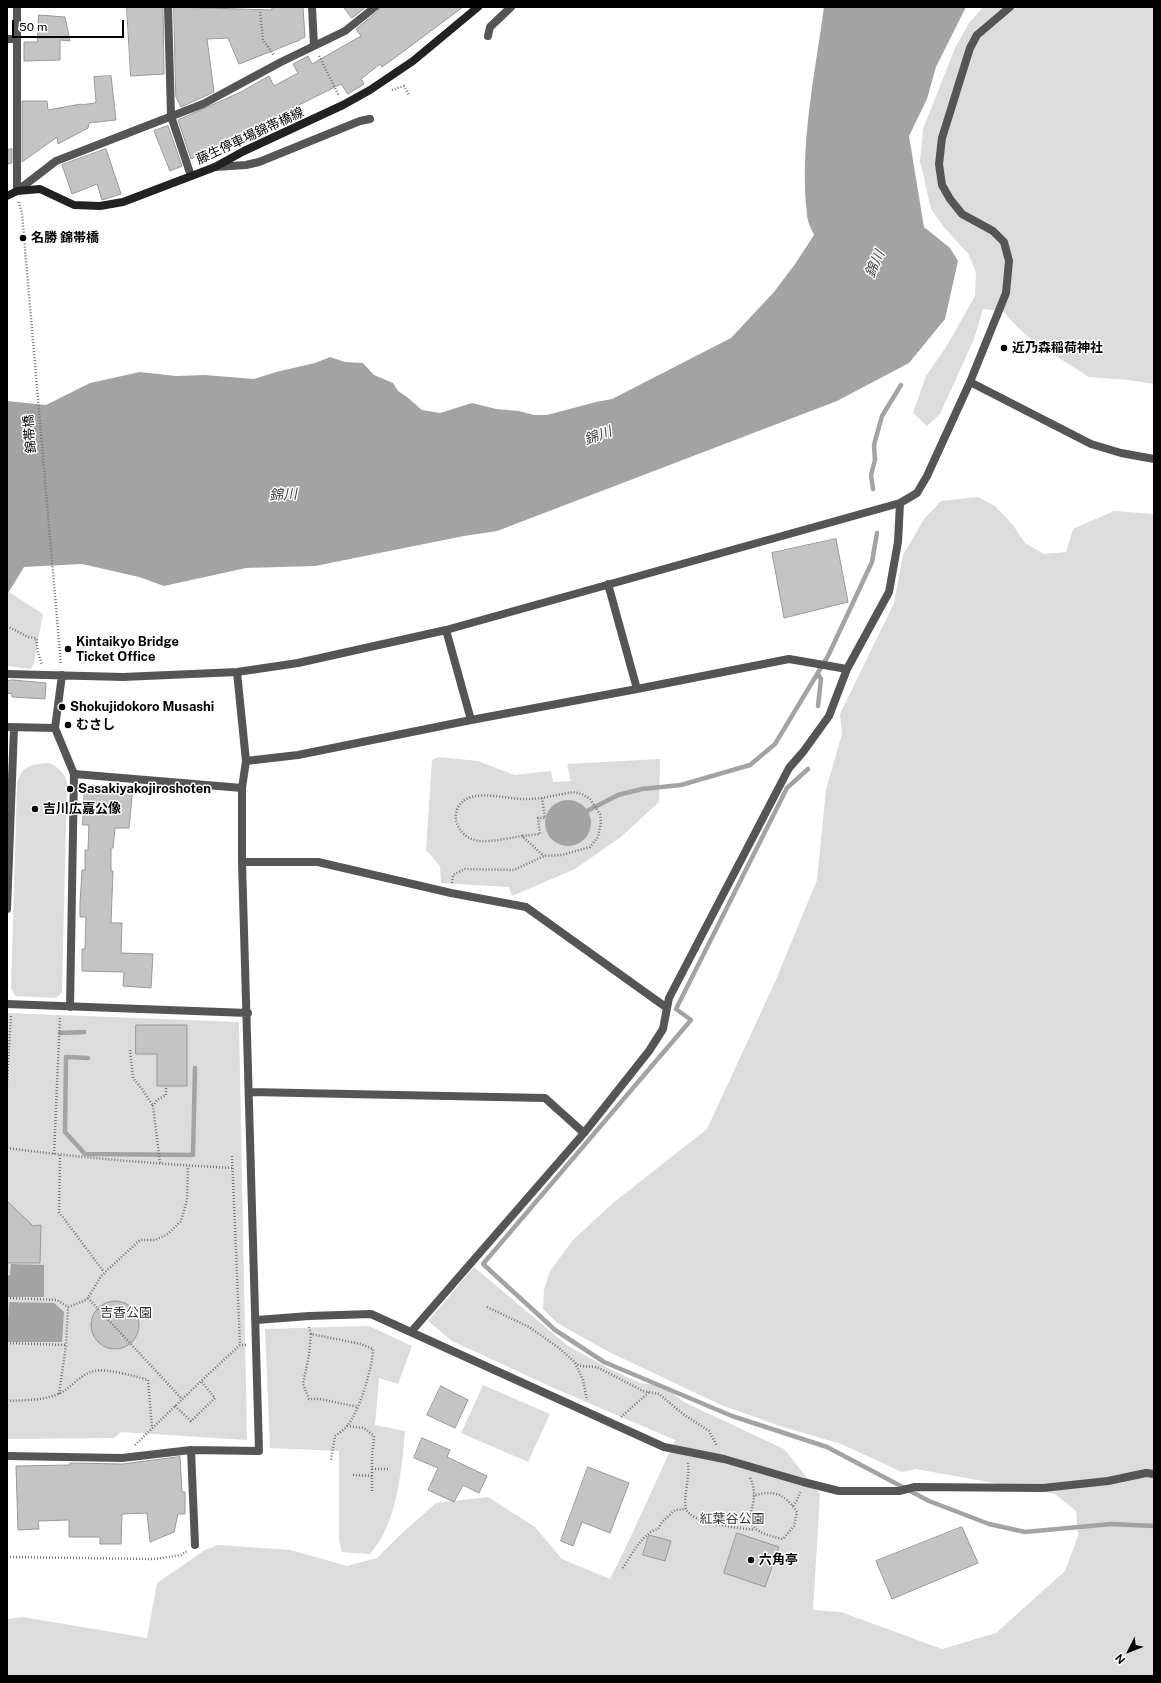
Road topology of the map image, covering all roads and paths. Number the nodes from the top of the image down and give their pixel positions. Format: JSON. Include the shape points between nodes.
{"nodes":[{"id":1,"x":17,"y":7,"type":"edge"},
{"id":2,"x":168,"y":7,"type":"edge"},
{"id":3,"x":312,"y":7,"type":"edge"},
{"id":4,"x":375,"y":7,"type":"edge"},
{"id":5,"x":478,"y":7,"type":"edge"},
{"id":6,"x":511,"y":7,"type":"edge"},
{"id":7,"x":1010,"y":7,"type":"edge"},
{"id":8,"x":260,"y":12,"type":"dead end"},
{"id":9,"x":488,"y":36,"type":"dead end"},
{"id":10,"x":7,"y":39,"type":"edge"},
{"id":11,"x":18,"y":39,"type":"junction"},
{"id":12,"x":314,"y":46,"type":"junction"},
{"id":13,"x":281,"y":62,"type":"junction"},
{"id":14,"x":390,"y":90,"type":"dead end"},
{"id":15,"x":409,"y":95,"type":"dead end"},
{"id":16,"x":344,"y":105,"type":"junction"},
{"id":17,"x":171,"y":116,"type":"junction"},
{"id":18,"x":370,"y":119,"type":"dead end"},
{"id":19,"x":215,"y":167,"type":"junction"},
{"id":20,"x":192,"y":176,"type":"junction"},
{"id":21,"x":17,"y":191,"type":"junction"},
{"id":22,"x":7,"y":196,"type":"edge"},
{"id":23,"x":22,"y":214,"type":"dead end"},
{"id":24,"x":970,"y":382,"type":"junction"},
{"id":25,"x":1154,"y":459,"type":"edge"},
{"id":26,"x":900,"y":503,"type":"junction"},
{"id":27,"x":608,"y":584,"type":"junction"},
{"id":28,"x":7,"y":626,"type":"edge"},
{"id":29,"x":446,"y":630,"type":"junction"},
{"id":30,"x":38,"y":652,"type":"dead end"},
{"id":31,"x":60,"y":652,"type":"dead end"},
{"id":32,"x":848,"y":669,"type":"junction"},
{"id":33,"x":237,"y":672,"type":"junction"},
{"id":34,"x":7,"y":674,"type":"edge"},
{"id":35,"x":62,"y":675,"type":"junction"},
{"id":36,"x":637,"y":689,"type":"junction"},
{"id":37,"x":471,"y":720,"type":"junction"},
{"id":38,"x":11,"y":727,"type":"edge"},
{"id":39,"x":55,"y":728,"type":"junction"},
{"id":40,"x":246,"y":761,"type":"junction"},
{"id":41,"x":74,"y":774,"type":"junction"},
{"id":42,"x":242,"y":788,"type":"junction"},
{"id":43,"x":542,"y":798,"type":"junction"},
{"id":44,"x":522,"y":836,"type":"junction"},
{"id":45,"x":544,"y":856,"type":"junction"},
{"id":46,"x":242,"y":862,"type":"junction"},
{"id":47,"x":451,"y":893,"type":"junction"},
{"id":48,"x":7,"y":909,"type":"edge"},
{"id":49,"x":9,"y":1004,"type":"edge"},
{"id":50,"x":60,"y":1006,"type":"junction"},
{"id":51,"x":70,"y":1007,"type":"junction"},
{"id":52,"x":666,"y":1008,"type":"junction"},
{"id":53,"x":248,"y":1013,"type":"junction"},
{"id":54,"x":130,"y":1050,"type":"dead end"},
{"id":55,"x":7,"y":1083,"type":"edge"},
{"id":56,"x":166,"y":1086,"type":"dead end"},
{"id":57,"x":250,"y":1092,"type":"junction"},
{"id":58,"x":153,"y":1106,"type":"junction"},
{"id":59,"x":584,"y":1134,"type":"junction"},
{"id":60,"x":7,"y":1148,"type":"edge"},
{"id":61,"x":54,"y":1154,"type":"junction"},
{"id":62,"x":60,"y":1155,"type":"junction"},
{"id":63,"x":232,"y":1156,"type":"dead end"},
{"id":64,"x":160,"y":1163,"type":"junction"},
{"id":65,"x":188,"y":1166,"type":"junction"},
{"id":66,"x":233,"y":1168,"type":"junction"},
{"id":67,"x":104,"y":1272,"type":"junction"},
{"id":68,"x":7,"y":1298,"type":"edge"},
{"id":69,"x":88,"y":1298,"type":"junction"},
{"id":70,"x":68,"y":1307,"type":"junction"},
{"id":71,"x":487,"y":1307,"type":"dead end"},
{"id":72,"x":309,"y":1316,"type":"junction"},
{"id":73,"x":257,"y":1320,"type":"junction"},
{"id":74,"x":411,"y":1332,"type":"junction"},
{"id":75,"x":311,"y":1334,"type":"junction"},
{"id":76,"x":7,"y":1343,"type":"edge"},
{"id":77,"x":66,"y":1345,"type":"junction"},
{"id":78,"x":240,"y":1345,"type":"junction"},
{"id":79,"x":257,"y":1345,"type":"junction"},
{"id":80,"x":574,"y":1362,"type":"junction"},
{"id":81,"x":201,"y":1381,"type":"junction"},
{"id":82,"x":649,"y":1392,"type":"junction"},
{"id":83,"x":58,"y":1394,"type":"junction"},
{"id":84,"x":182,"y":1399,"type":"junction"},
{"id":85,"x":7,"y":1401,"type":"edge"},
{"id":86,"x":175,"y":1406,"type":"junction"},
{"id":87,"x":358,"y":1407,"type":"junction"},
{"id":88,"x":589,"y":1412,"type":"junction"},
{"id":89,"x":614,"y":1424,"type":"junction"},
{"id":90,"x":347,"y":1426,"type":"junction"},
{"id":91,"x":152,"y":1428,"type":"junction"},
{"id":92,"x":191,"y":1450,"type":"junction"},
{"id":93,"x":686,"y":1452,"type":"junction"},
{"id":94,"x":7,"y":1456,"type":"edge"},
{"id":95,"x":122,"y":1458,"type":"junction"},
{"id":96,"x":724,"y":1459,"type":"junction"},
{"id":97,"x":331,"y":1460,"type":"dead end"},
{"id":98,"x":743,"y":1465,"type":"junction"},
{"id":99,"x":372,"y":1469,"type":"junction"},
{"id":100,"x":389,"y":1469,"type":"dead end"},
{"id":101,"x":1154,"y":1474,"type":"edge"},
{"id":102,"x":353,"y":1475,"type":"dead end"},
{"id":103,"x":372,"y":1476,"type":"junction"},
{"id":104,"x":803,"y":1482,"type":"junction"},
{"id":105,"x":372,"y":1493,"type":"dead end"},
{"id":106,"x":753,"y":1496,"type":"junction"},
{"id":107,"x":793,"y":1506,"type":"junction"},
{"id":108,"x":686,"y":1509,"type":"junction"},
{"id":109,"x":755,"y":1530,"type":"junction"},
{"id":110,"x":195,"y":1545,"type":"joint"},
{"id":111,"x":7,"y":1557,"type":"edge"},
{"id":112,"x":623,"y":1568,"type":"dead end"}],
"edges":[{"from":1,"to":11,"type":"street"},
{"from":2,"to":17,"type":"street"},
{"from":3,"to":12,"type":"street"},
{"from":4,"to":12,"type":"street","via":[[345,31]]},
{"from":5,"to":16,"type":"main road","name":"藤生停車場錦帯橋線","via":[[413,61]]},
{"from":6,"to":9,"type":"street","via":[[490,27]]},
{"from":7,"to":24,"type":"street","via":[[977,35],[970,48],[942,138],[939,164],[942,185],[950,199],[962,214],[992,231],[1004,242],[1009,261],[1006,293]]},
{"from":8,"to":13,"type":"path","via":[[263,40]]},
{"from":10,"to":11,"type":"street"},
{"from":11,"to":21,"type":"street"},
{"from":12,"to":13,"type":"street"},
{"from":12,"to":16,"type":"path"},
{"from":13,"to":17,"type":"street","via":[[203,104]]},
{"from":14,"to":15,"type":"path","via":[[404,86]]},
{"from":16,"to":19,"type":"main road","name":"藤生停車場錦帯橋線"},
{"from":17,"to":20,"type":"street"},
{"from":17,"to":21,"type":"street","via":[[56,161]]},
{"from":18,"to":19,"type":"street","via":[[259,162]]},
{"from":19,"to":20,"type":"main road","name":"藤生停車場錦帯橋線"},
{"from":20,"to":21,"type":"main road","name":"藤生停車場錦帯橋線","via":[[123,202],[100,206],[74,204],[40,189]]},
{"from":21,"to":22,"type":"main road","name":"藤生停車場錦帯橋線"},
{"from":23,"to":31,"type":"path","name":"錦帯橋"},
{"from":24,"to":25,"type":"street","via":[[1091,444]]},
{"from":24,"to":26,"type":"street","via":[[927,476],[917,493]]},
{"from":26,"to":27,"type":"street"},
{"from":26,"to":32,"type":"street","via":[[898,542],[889,592]]},
{"from":27,"to":29,"type":"street"},
{"from":27,"to":36,"type":"street"},
{"from":28,"to":30,"type":"path","via":[[28,637],[36,638]]},
{"from":29,"to":33,"type":"street","via":[[298,663]]},
{"from":29,"to":37,"type":"street"},
{"from":32,"to":36,"type":"street","via":[[789,658]]},
{"from":32,"to":52,"type":"street","via":[[829,716],[789,768]]},
{"from":33,"to":35,"type":"street","via":[[123,677]]},
{"from":33,"to":40,"type":"street"},
{"from":34,"to":35,"type":"street"},
{"from":35,"to":39,"type":"street"},
{"from":36,"to":37,"type":"street"},
{"from":37,"to":40,"type":"street","via":[[298,755]]},
{"from":38,"to":39,"type":"street"},
{"from":38,"to":48,"type":"street"},
{"from":39,"to":41,"type":"street"},
{"from":40,"to":42,"type":"street"},
{"from":41,"to":42,"type":"street"},
{"from":41,"to":51,"type":"street"},
{"from":42,"to":46,"type":"street"},
{"from":43,"to":44,"type":"path","via":[[544,818],[538,818],[540,834]]},
{"from":43,"to":44,"type":"path","via":[[479,795],[461,803],[456,811],[456,821],[461,832],[467,837],[479,841]]},
{"from":43,"to":45,"type":"path","via":[[573,792],[582,794],[590,799],[600,814],[601,822],[598,837],[590,847],[562,856]]},
{"from":44,"to":45,"type":"path"},
{"from":45,"to":47,"type":"path","via":[[514,870],[465,870],[452,875]]},
{"from":46,"to":47,"type":"street","via":[[318,862]]},
{"from":46,"to":53,"type":"street"},
{"from":47,"to":52,"type":"street","via":[[526,907]]},
{"from":49,"to":50,"type":"street"},
{"from":49,"to":55,"type":"path"},
{"from":50,"to":51,"type":"street"},
{"from":50,"to":61,"type":"path"},
{"from":51,"to":53,"type":"street"},
{"from":52,"to":59,"type":"street","via":[[663,1029],[649,1051]]},
{"from":53,"to":57,"type":"street"},
{"from":54,"to":58,"type":"path","via":[[133,1078]]},
{"from":56,"to":58,"type":"path","via":[[166,1095]]},
{"from":57,"to":59,"type":"street","via":[[545,1098]]},
{"from":57,"to":73,"type":"street"},
{"from":58,"to":64,"type":"path"},
{"from":59,"to":74,"type":"street"},
{"from":60,"to":61,"type":"path"},
{"from":61,"to":62,"type":"path"},
{"from":62,"to":64,"type":"path"},
{"from":62,"to":67,"type":"path","via":[[59,1212]]},
{"from":63,"to":66,"type":"path"},
{"from":64,"to":65,"type":"path"},
{"from":65,"to":66,"type":"path"},
{"from":65,"to":67,"type":"path","via":[[187,1200],[181,1221],[168,1234],[156,1240],[140,1240]]},
{"from":66,"to":78,"type":"path"},
{"from":67,"to":69,"type":"path"},
{"from":68,"to":70,"type":"path","via":[[57,1300]]},
{"from":69,"to":70,"type":"path"},
{"from":69,"to":84,"type":"path"},
{"from":70,"to":77,"type":"path"},
{"from":71,"to":80,"type":"path","via":[[529,1327]]},
{"from":72,"to":73,"type":"street"},
{"from":72,"to":74,"type":"street","via":[[371,1314]]},
{"from":72,"to":75,"type":"path"},
{"from":73,"to":79,"type":"street"},
{"from":74,"to":88,"type":"street"},
{"from":75,"to":87,"type":"path","via":[[303,1384],[309,1399]]},
{"from":75,"to":87,"type":"path","via":[[361,1344],[373,1349],[373,1360]]},
{"from":76,"to":77,"type":"path"},
{"from":77,"to":83,"type":"path"},
{"from":78,"to":79,"type":"path"},
{"from":78,"to":81,"type":"path"},
{"from":79,"to":92,"type":"street","via":[[259,1451]]},
{"from":80,"to":82,"type":"path","via":[[579,1366],[597,1367]]},
{"from":80,"to":88,"type":"path","via":[[583,1380]]},
{"from":81,"to":84,"type":"path"},
{"from":81,"to":86,"type":"path","via":[[215,1398],[191,1421]]},
{"from":82,"to":89,"type":"path"},
{"from":82,"to":96,"type":"path","via":[[660,1394],[683,1414],[709,1431]]},
{"from":83,"to":85,"type":"path","via":[[32,1400]]},
{"from":83,"to":91,"type":"path","via":[[92,1371],[100,1370],[148,1380]]},
{"from":84,"to":86,"type":"path"},
{"from":86,"to":91,"type":"path"},
{"from":87,"to":90,"type":"path"},
{"from":88,"to":89,"type":"street"},
{"from":89,"to":93,"type":"street","via":[[664,1448]]},
{"from":90,"to":97,"type":"path","via":[[335,1436]]},
{"from":90,"to":99,"type":"path","via":[[364,1428],[374,1436]]},
{"from":91,"to":95,"type":"path"},
{"from":92,"to":95,"type":"street"},
{"from":92,"to":110,"type":"street"},
{"from":93,"to":96,"type":"street"},
{"from":93,"to":108,"type":"path","via":[[689,1469]]},
{"from":94,"to":95,"type":"street"},
{"from":96,"to":98,"type":"street"},
{"from":98,"to":104,"type":"street"},
{"from":98,"to":106,"type":"path","via":[[754,1486]]},
{"from":99,"to":100,"type":"path"},
{"from":99,"to":103,"type":"path"},
{"from":101,"to":104,"type":"street","via":[[1043,1488],[915,1487],[900,1491],[840,1491]]},
{"from":102,"to":103,"type":"path"},
{"from":103,"to":105,"type":"path"},
{"from":104,"to":107,"type":"path"},
{"from":106,"to":107,"type":"path","via":[[778,1493]]},
{"from":106,"to":109,"type":"path","via":[[750,1522]]},
{"from":107,"to":109,"type":"path","via":[[797,1512],[794,1526],[783,1539]]},
{"from":108,"to":109,"type":"path","via":[[690,1514],[709,1524]]},
{"from":108,"to":112,"type":"path","via":[[676,1510],[658,1529],[652,1530],[635,1548]]},
{"from":110,"to":111,"type":"path","via":[[181,1555],[154,1559]]}]}
